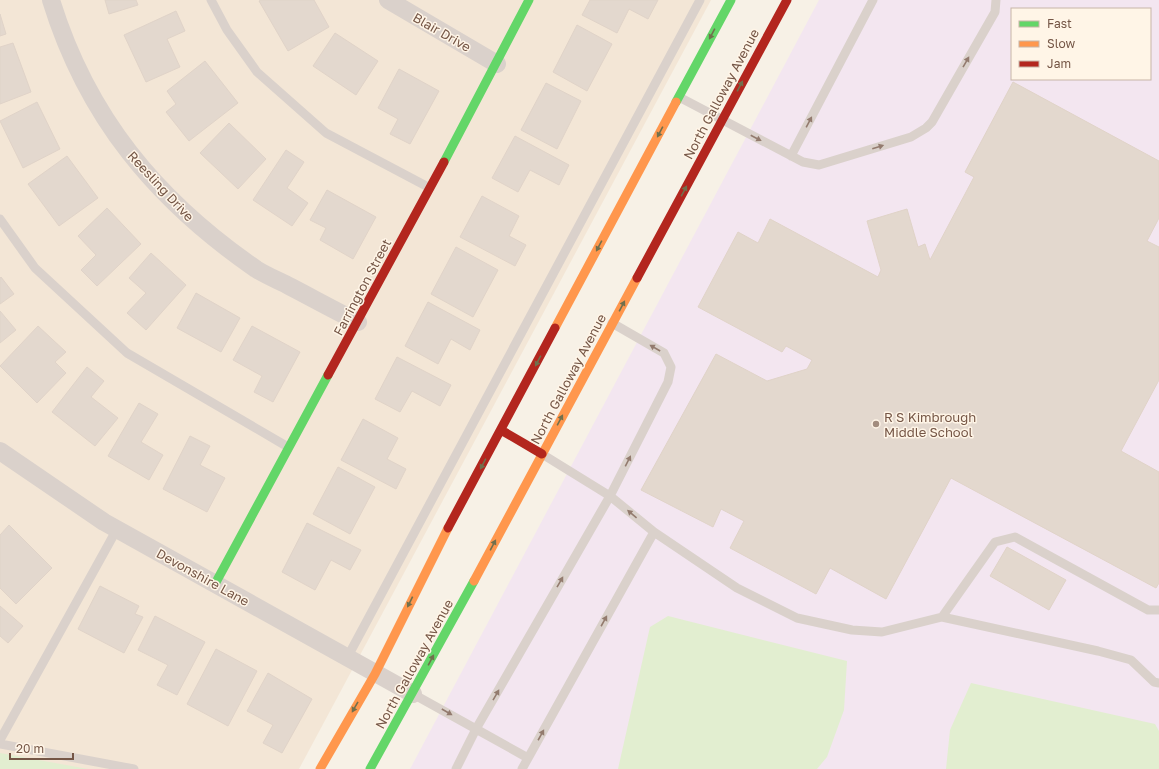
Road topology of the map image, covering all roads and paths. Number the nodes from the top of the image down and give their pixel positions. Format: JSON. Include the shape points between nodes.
{"nodes":[{"id":1,"x":50,"y":0,"type":"edge"},
{"id":2,"x":211,"y":0,"type":"edge"},
{"id":3,"x":388,"y":0,"type":"edge"},
{"id":4,"x":529,"y":0,"type":"edge"},
{"id":5,"x":700,"y":0,"type":"edge"},
{"id":6,"x":731,"y":0,"type":"edge"},
{"id":7,"x":787,"y":0,"type":"edge"},
{"id":8,"x":873,"y":0,"type":"edge"},
{"id":9,"x":996,"y":0,"type":"edge"},
{"id":10,"x":496,"y":64,"type":"junction"},
{"id":11,"x":679,"y":97,"type":"junction"},
{"id":12,"x":722,"y":120,"type":"junction"},
{"id":13,"x":791,"y":156,"type":"junction"},
{"id":14,"x":430,"y":188,"type":"junction"},
{"id":15,"x":0,"y":219,"type":"edge"},
{"id":16,"x":358,"y":322,"type":"junction"},
{"id":17,"x":612,"y":323,"type":"junction"},
{"id":18,"x":501,"y":430,"type":"junction"},
{"id":19,"x":288,"y":447,"type":"junction"},
{"id":20,"x":0,"y":452,"type":"edge"},
{"id":21,"x":542,"y":454,"type":"junction"},
{"id":22,"x":610,"y":496,"type":"junction"},
{"id":23,"x":117,"y":529,"type":"junction"},
{"id":24,"x":654,"y":532,"type":"junction"},
{"id":25,"x":215,"y":584,"type":"junction"},
{"id":26,"x":1159,"y":610,"type":"edge"},
{"id":27,"x":942,"y":617,"type":"junction"},
{"id":28,"x":347,"y":658,"type":"junction"},
{"id":29,"x":375,"y":674,"type":"junction"},
{"id":30,"x":1159,"y":682,"type":"edge"},
{"id":31,"x":413,"y":694,"type":"junction"},
{"id":32,"x":476,"y":729,"type":"junction"},
{"id":33,"x":0,"y":740,"type":"edge"},
{"id":34,"x":0,"y":744,"type":"edge"},
{"id":35,"x":528,"y":758,"type":"junction"},
{"id":36,"x":134,"y":769,"type":"edge"},
{"id":37,"x":320,"y":769,"type":"edge"},
{"id":38,"x":370,"y":769,"type":"edge"},
{"id":39,"x":456,"y":769,"type":"edge"},
{"id":40,"x":522,"y":769,"type":"edge"}],
"edges":[{"from":1,"to":16,"type":"street","name":"Reesling Drive","via":[[62,37],[90,95],[120,142],[171,200],[194,222],[258,270]]},
{"from":2,"to":14,"type":"lane","via":[[227,30],[257,72],[326,133]]},
{"from":3,"to":10,"type":"street","name":"Blair Drive"},
{"from":4,"to":10,"type":"main road","name":"Farrington Street"},
{"from":5,"to":28,"type":"lane"},
{"from":6,"to":11,"type":"main road","one_way":true},
{"from":12,"to":7,"type":"main road","name":"North Galloway Avenue","one_way":true},
{"from":13,"to":8,"type":"lane","one_way":true},
{"from":13,"to":9,"type":"lane","one_way":true,"via":[[803,162],[819,165],[911,137],[926,128],[932,122],[995,12]]},
{"from":10,"to":14,"type":"main road","name":"Farrington Street"},
{"from":11,"to":12,"type":"lane"},
{"from":11,"to":18,"type":"main road","one_way":true},
{"from":12,"to":13,"type":"lane","one_way":true},
{"from":17,"to":12,"type":"main road","name":"North Galloway Avenue","one_way":true},
{"from":14,"to":16,"type":"main road","name":"Farrington Street"},
{"from":15,"to":19,"type":"lane","via":[[35,268],[127,353]]},
{"from":16,"to":19,"type":"main road","name":"Farrington Street"},
{"from":21,"to":17,"type":"main road","name":"North Galloway Avenue","one_way":true},
{"from":22,"to":17,"type":"lane","one_way":true,"via":[[668,382],[671,367],[664,353]]},
{"from":18,"to":21,"type":"main road"},
{"from":18,"to":29,"type":"main road","one_way":true,"via":[[428,567]]},
{"from":19,"to":25,"type":"main road","name":"Farrington Street"},
{"from":20,"to":23,"type":"street","name":"Devonshire Lane"},
{"from":21,"to":22,"type":"lane"},
{"from":31,"to":21,"type":"main road","name":"North Galloway Avenue","one_way":true},
{"from":24,"to":22,"type":"lane","one_way":true},
{"from":32,"to":22,"type":"lane","one_way":true},
{"from":23,"to":25,"type":"street","name":"Devonshire Lane"},
{"from":23,"to":33,"type":"lane"},
{"from":24,"to":27,"type":"lane","via":[[737,588],[797,618],[852,630],[882,632]]},
{"from":35,"to":24,"type":"lane","one_way":true},
{"from":25,"to":28,"type":"street","name":"Devonshire Lane"},
{"from":26,"to":27,"type":"lane","via":[[1148,610],[1015,537],[995,542]]},
{"from":27,"to":30,"type":"lane","via":[[1130,660],[1154,682]]},
{"from":28,"to":29,"type":"street","name":"Devonshire Lane"},
{"from":29,"to":31,"type":"street","name":"Devonshire Lane"},
{"from":29,"to":37,"type":"main road","one_way":true},
{"from":31,"to":32,"type":"lane","one_way":true},
{"from":31,"to":38,"type":"main road","name":"North Galloway Avenue"},
{"from":32,"to":35,"type":"lane"},
{"from":32,"to":39,"type":"lane"},
{"from":34,"to":36,"type":"lane"},
{"from":35,"to":40,"type":"lane"}]}
